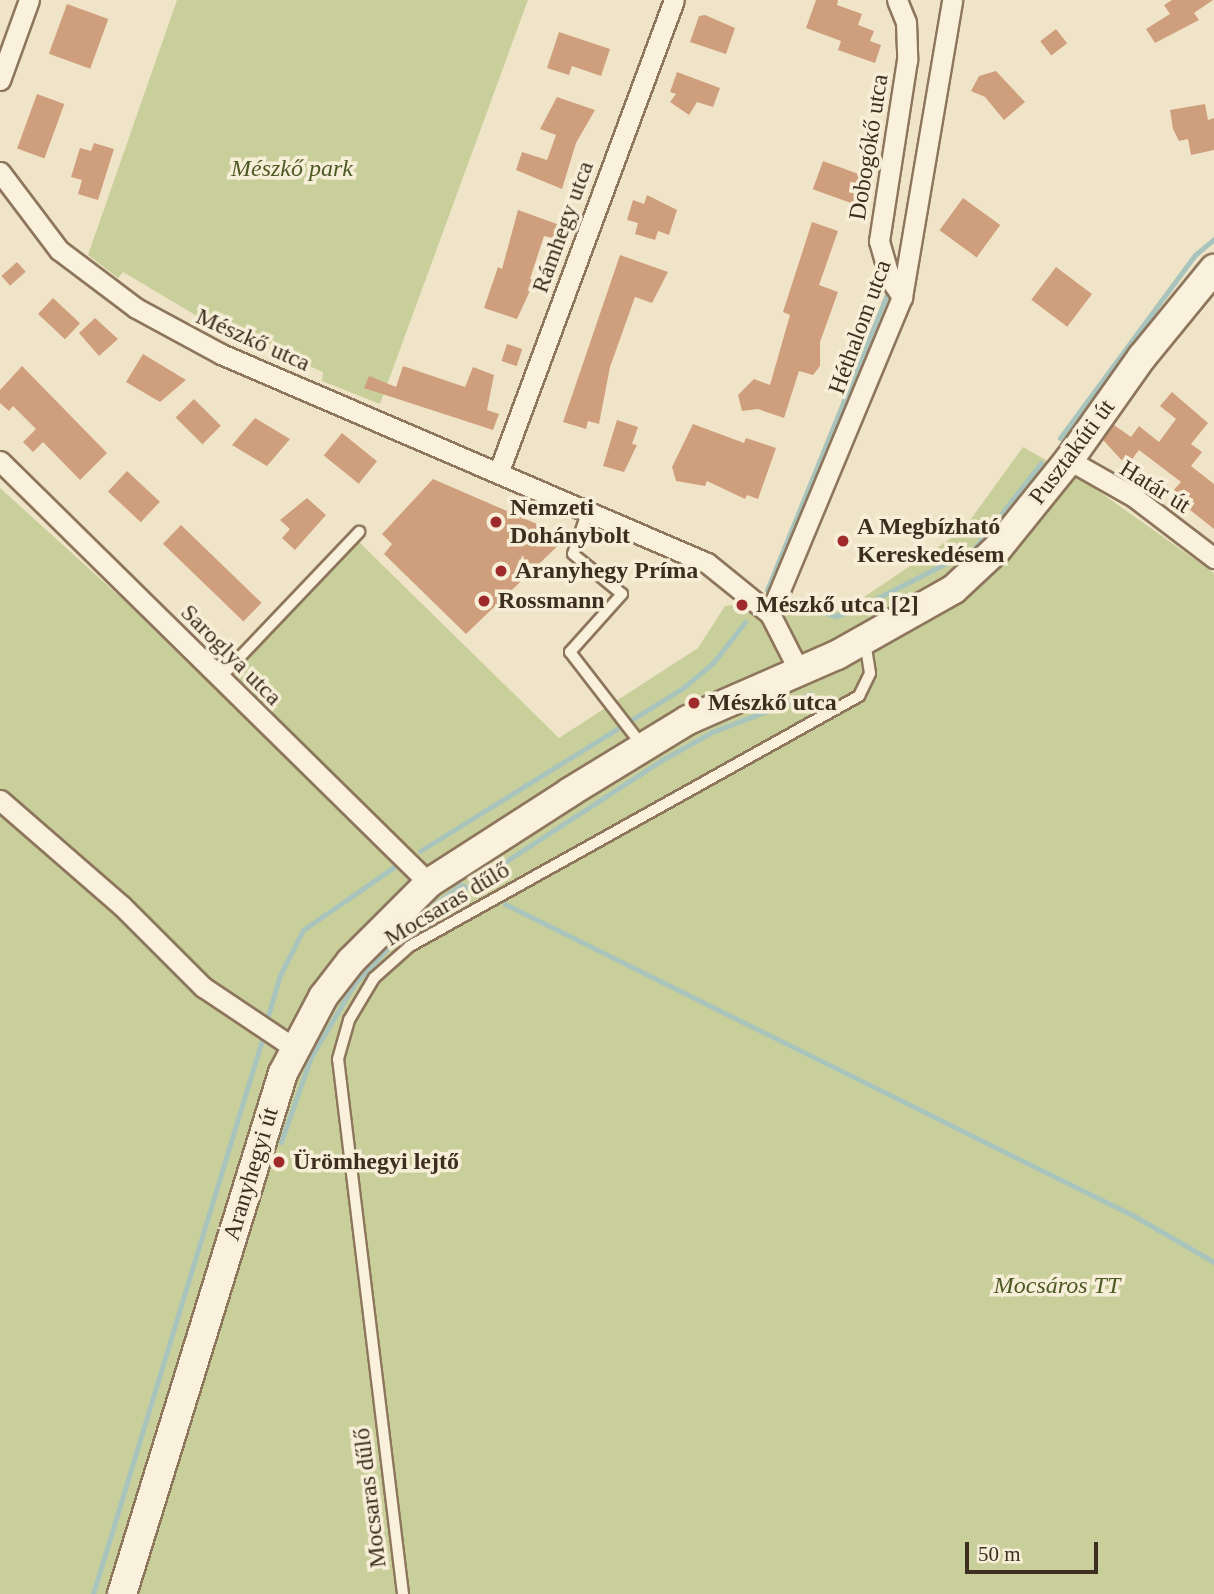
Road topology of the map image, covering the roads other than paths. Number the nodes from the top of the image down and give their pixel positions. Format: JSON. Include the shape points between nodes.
{"nodes":[{"id":1,"x":29,"y":0,"type":"edge"},
{"id":2,"x":674,"y":0,"type":"edge"},
{"id":3,"x":897,"y":0,"type":"edge"},
{"id":4,"x":952,"y":0,"type":"edge"},
{"id":5,"x":0,"y":80,"type":"edge"},
{"id":6,"x":0,"y":172,"type":"edge"},
{"id":7,"x":1214,"y":269,"type":"edge"},
{"id":8,"x":902,"y":297,"type":"junction"},
{"id":9,"x":1069,"y":460,"type":"junction"},
{"id":10,"x":0,"y":461,"type":"edge"},
{"id":11,"x":499,"y":471,"type":"junction"},
{"id":12,"x":588,"y":510,"type":"junction"},
{"id":13,"x":359,"y":532,"type":"dead end"},
{"id":14,"x":1214,"y":558,"type":"edge"},
{"id":15,"x":770,"y":614,"type":"junction"},
{"id":16,"x":865,"y":642,"type":"junction"},
{"id":17,"x":799,"y":671,"type":"junction"},
{"id":18,"x":220,"y":678,"type":"junction"},
{"id":19,"x":637,"y":738,"type":"junction"},
{"id":20,"x":0,"y":800,"type":"edge"},
{"id":21,"x":429,"y":883,"type":"junction"},
{"id":22,"x":294,"y":1048,"type":"junction"},
{"id":23,"x":122,"y":1594,"type":"edge"},
{"id":24,"x":403,"y":1594,"type":"edge"}],
"edges":[{"from":1,"to":5,"type":"street"},
{"from":2,"to":11,"type":"street","name":"Rámhegy utca"},
{"from":3,"to":8,"type":"street","name":"Dobogókő utca","via":[[906,22],[906,60],[879,241],[890,279]]},
{"from":4,"to":8,"type":"street","name":"Héthalom utca"},
{"from":6,"to":11,"type":"street","name":"Mészkő utca","via":[[60,250],[165,326]]},
{"from":7,"to":9,"type":"street","name":"Pusztakúti út","via":[[1142,357]]},
{"from":8,"to":15,"type":"street","name":"Héthalom utca"},
{"from":9,"to":14,"type":"street","name":"Határ út","via":[[1134,497]]},
{"from":9,"to":16,"type":"street","name":"Pusztakúti út","via":[[977,569],[943,597]]},
{"from":10,"to":18,"type":"street","name":"Saroglya utca"},
{"from":11,"to":12,"type":"street","name":"Mészkő utca"},
{"from":12,"to":15,"type":"street","name":"Mészkő utca","via":[[707,563]]},
{"from":12,"to":19,"type":"lane","via":[[573,554],[621,594],[570,652]]},
{"from":13,"to":18,"type":"lane"},
{"from":15,"to":17,"type":"street","name":"Mészkő utca"},
{"from":16,"to":17,"type":"street","name":"Pusztakúti út"},
{"from":16,"to":24,"type":"lane","name":"Mocsaras dűlő","via":[[870,673],[859,696],[410,946],[374,978],[349,1020],[340,1052],[341,1083]]},
{"from":17,"to":19,"type":"street","name":"Aranyhegyi út"},
{"from":18,"to":21,"type":"street","name":"Saroglya utca"},
{"from":19,"to":21,"type":"street","name":"Aranyhegyi út"},
{"from":20,"to":22,"type":"street","via":[[122,906],[203,987]]},
{"from":21,"to":22,"type":"street","name":"Aranyhegyi út","via":[[351,961]]},
{"from":22,"to":23,"type":"street","name":"Aranyhegyi út"}]}
